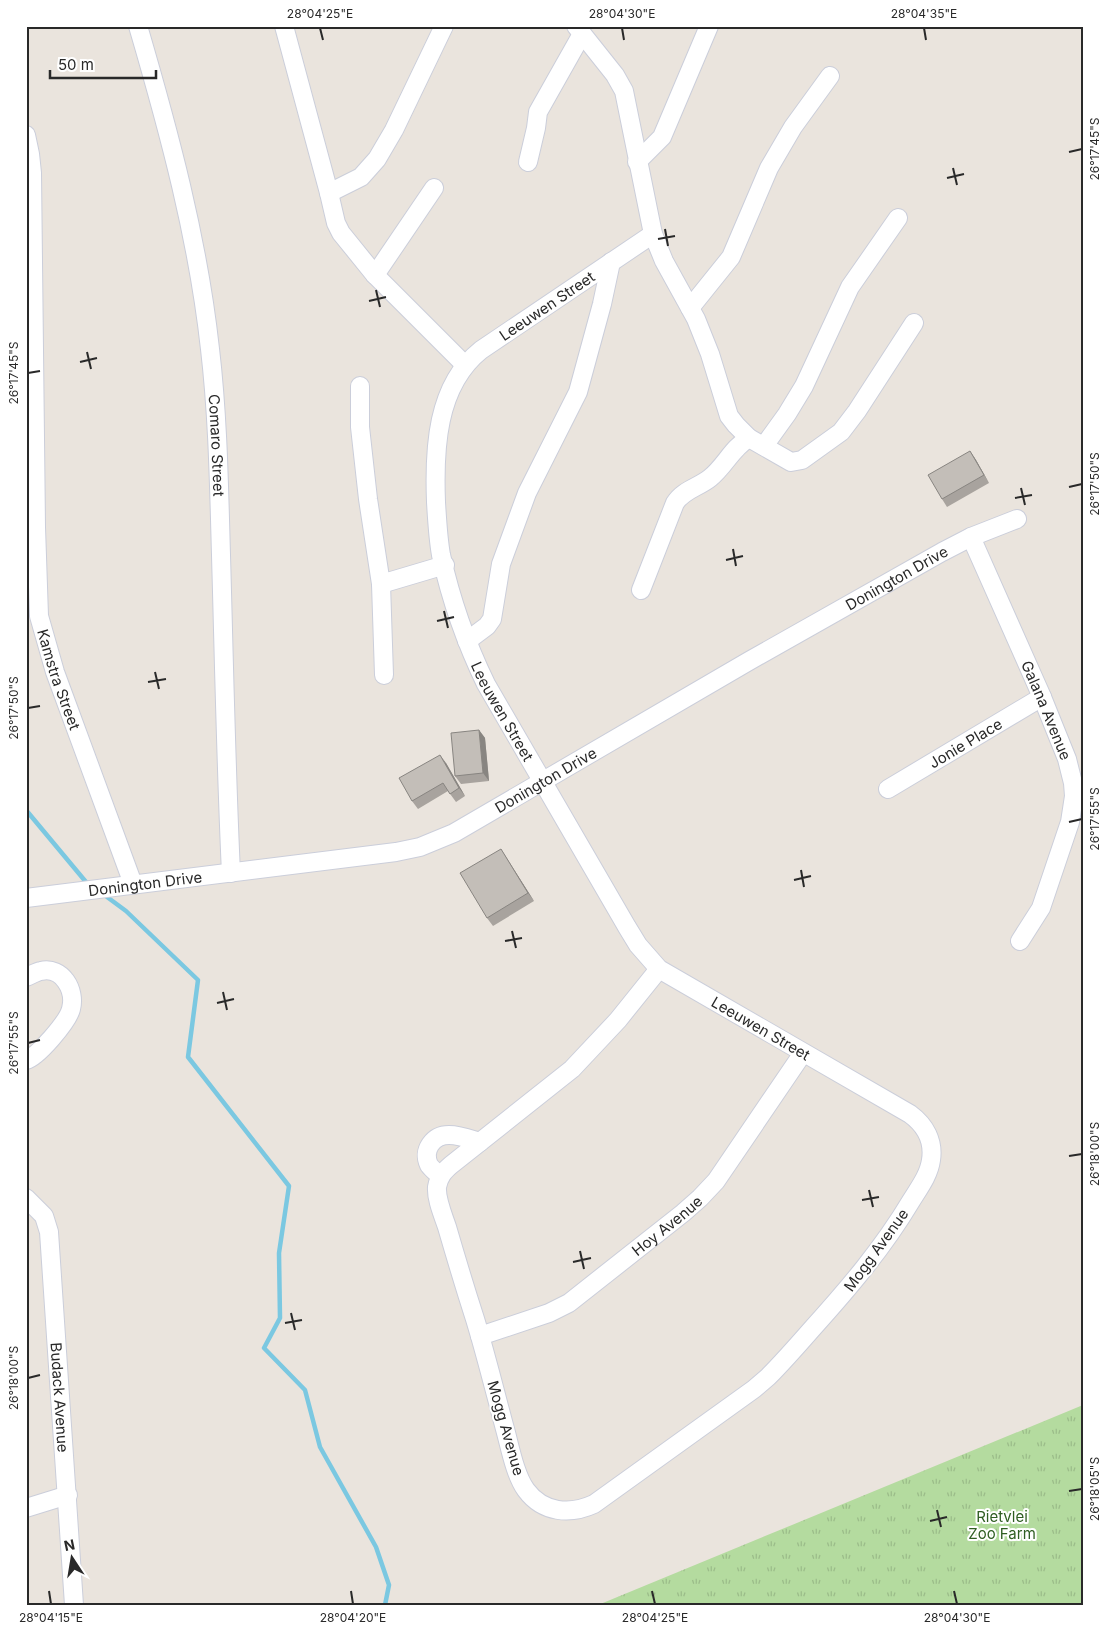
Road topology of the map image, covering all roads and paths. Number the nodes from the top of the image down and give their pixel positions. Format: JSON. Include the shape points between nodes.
{"nodes":[{"id":1,"x":138,"y":26,"type":"edge"},
{"id":2,"x":284,"y":26,"type":"edge"},
{"id":3,"x":444,"y":26,"type":"edge"},
{"id":4,"x":709,"y":26,"type":"edge"},
{"id":5,"x":579,"y":30,"type":"edge"},
{"id":6,"x":830,"y":76,"type":"dead end"},
{"id":7,"x":26,"y":135,"type":"edge"},
{"id":8,"x":528,"y":162,"type":"dead end"},
{"id":9,"x":637,"y":162,"type":"junction"},
{"id":10,"x":434,"y":188,"type":"dead end"},
{"id":11,"x":329,"y":193,"type":"junction"},
{"id":12,"x":898,"y":218,"type":"dead end"},
{"id":13,"x":653,"y":234,"type":"junction"},
{"id":14,"x":611,"y":262,"type":"junction"},
{"id":15,"x":375,"y":275,"type":"junction"},
{"id":16,"x":690,"y":308,"type":"junction"},
{"id":17,"x":914,"y":323,"type":"dead end"},
{"id":18,"x":465,"y":365,"type":"junction"},
{"id":19,"x":360,"y":386,"type":"dead end"},
{"id":20,"x":756,"y":442,"type":"junction"},
{"id":21,"x":1017,"y":520,"type":"dead end"},
{"id":22,"x":971,"y":537,"type":"junction"},
{"id":23,"x":444,"y":566,"type":"junction"},
{"id":24,"x":381,"y":584,"type":"junction"},
{"id":25,"x":641,"y":590,"type":"dead end"},
{"id":26,"x":467,"y":642,"type":"junction"},
{"id":27,"x":384,"y":675,"type":"dead end"},
{"id":28,"x":1042,"y":697,"type":"junction"},
{"id":29,"x":543,"y":782,"type":"junction"},
{"id":30,"x":888,"y":789,"type":"dead end"},
{"id":31,"x":231,"y":873,"type":"junction"},
{"id":32,"x":126,"y":885,"type":"junction"},
{"id":33,"x":26,"y":898,"type":"edge"},
{"id":34,"x":1020,"y":941,"type":"dead end"},
{"id":35,"x":658,"y":969,"type":"junction"},
{"id":36,"x":26,"y":977,"type":"edge"},
{"id":37,"x":803,"y":1053,"type":"junction"},
{"id":38,"x":26,"y":1060,"type":"edge"},
{"id":39,"x":910,"y":1114,"type":"joint"},
{"id":40,"x":480,"y":1142,"type":"junction"},
{"id":41,"x":440,"y":1176,"type":"junction"},
{"id":42,"x":26,"y":1198,"type":"edge"},
{"id":43,"x":480,"y":1336,"type":"junction"},
{"id":44,"x":68,"y":1495,"type":"junction"},
{"id":45,"x":26,"y":1508,"type":"edge"},
{"id":46,"x":74,"y":1605,"type":"edge"}],
"edges":[{"from":1,"to":31,"type":"street","name":"Comaro Street","via":[[182,184],[210,349],[218,454]]},
{"from":2,"to":11,"type":"street"},
{"from":3,"to":11,"type":"street","via":[[377,159],[361,177]]},
{"from":4,"to":9,"type":"street","via":[[662,137]]},
{"from":5,"to":8,"type":"street","via":[[538,112]]},
{"from":5,"to":9,"type":"street","via":[[621,84]]},
{"from":6,"to":16,"type":"street","via":[[793,127],[769,168],[731,258]]},
{"from":7,"to":32,"type":"street","name":"Kamstra Street","via":[[32,174],[39,616]]},
{"from":9,"to":13,"type":"street"},
{"from":10,"to":15,"type":"street"},
{"from":11,"to":15,"type":"street","via":[[336,223]]},
{"from":12,"to":20,"type":"street","via":[[850,286],[800,393]]},
{"from":13,"to":14,"type":"street","name":"Leeuwen Street"},
{"from":13,"to":16,"type":"street"},
{"from":14,"to":18,"type":"street","name":"Leeuwen Street","via":[[480,350]]},
{"from":14,"to":26,"type":"street","via":[[578,392],[527,493],[501,564],[492,619]]},
{"from":15,"to":18,"type":"street"},
{"from":16,"to":20,"type":"street","via":[[710,354],[729,416]]},
{"from":17,"to":20,"type":"street","via":[[841,432],[796,462],[788,461]]},
{"from":18,"to":23,"type":"street","name":"Leeuwen Street","via":[[448,394],[439,427],[436,481]]},
{"from":19,"to":24,"type":"street","via":[[360,427]]},
{"from":20,"to":25,"type":"street","via":[[736,448],[712,477],[677,500]]},
{"from":21,"to":22,"type":"street","name":"Donington Drive"},
{"from":22,"to":28,"type":"street","name":"Galana Avenue"},
{"from":22,"to":29,"type":"street","name":"Donington Drive","via":[[840,609]]},
{"from":23,"to":24,"type":"street"},
{"from":23,"to":26,"type":"street","name":"Leeuwen Street"},
{"from":24,"to":27,"type":"street"},
{"from":26,"to":29,"type":"street","name":"Leeuwen Street","via":[[486,684]]},
{"from":28,"to":30,"type":"street","name":"Jonie Place"},
{"from":28,"to":34,"type":"street","name":"Galana Avenue","via":[[1067,759],[1074,796],[1070,822],[1041,908]]},
{"from":29,"to":31,"type":"street","name":"Donington Drive","via":[[454,833],[420,847]]},
{"from":29,"to":35,"type":"street","name":"Leeuwen Street","via":[[638,945]]},
{"from":31,"to":32,"type":"street","name":"Donington Drive"},
{"from":32,"to":33,"type":"street","name":"Donington Drive"},
{"from":35,"to":37,"type":"street","name":"Leeuwen Street"},
{"from":35,"to":40,"type":"street","via":[[618,1020],[572,1069]]},
{"from":36,"to":38,"type":"street","via":[[47,970],[61,975],[69,986],[72,1002],[68,1015],[49,1040],[37,1054]]},
{"from":37,"to":39,"type":"street","name":"Leeuwen Street"},
{"from":37,"to":43,"type":"street","name":"Hoy Avenue","via":[[716,1181],[694,1203],[569,1303]]},
{"from":39,"to":43,"type":"street","name":"Mogg Avenue","via":[[922,1125],[930,1142],[930,1166],[906,1210],[864,1270],[779,1366],[754,1389],[594,1504],[580,1510],[561,1512],[540,1503],[526,1490],[511,1450]]},
{"from":40,"to":41,"type":"street"},
{"from":40,"to":41,"type":"street","via":[[448,1135],[430,1142],[427,1155],[430,1166]]},
{"from":41,"to":43,"type":"street","name":"Mogg Avenue","via":[[438,1195]]},
{"from":42,"to":44,"type":"street","name":"Budack Avenue","via":[[44,1216],[50,1232]]},
{"from":44,"to":45,"type":"street"},
{"from":44,"to":46,"type":"street","name":"Budack Avenue"}]}
